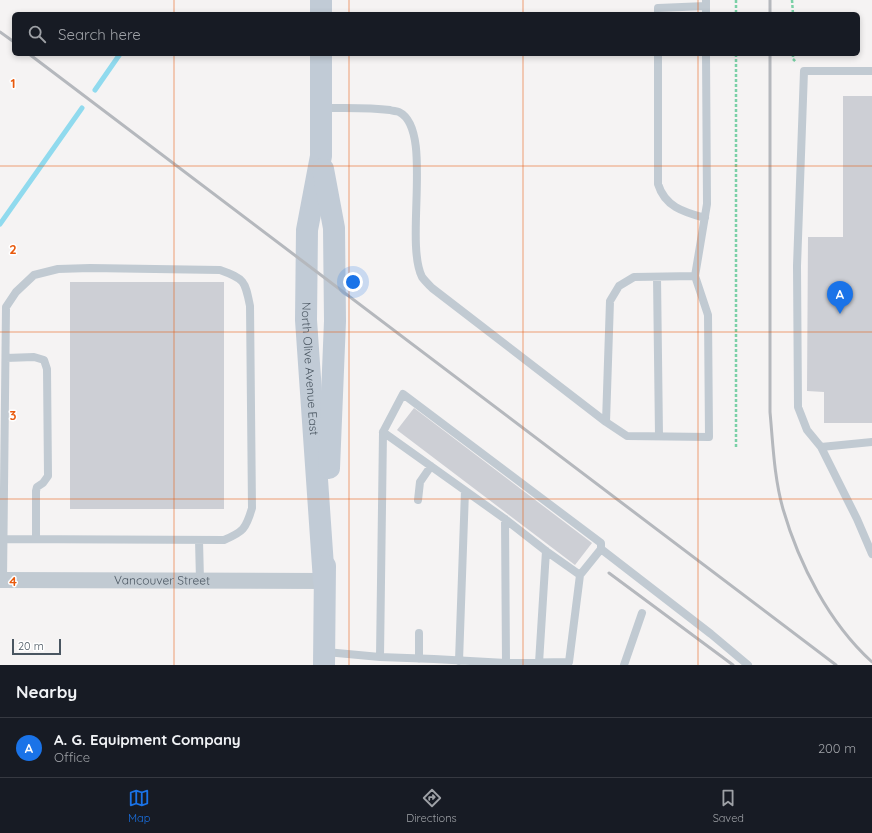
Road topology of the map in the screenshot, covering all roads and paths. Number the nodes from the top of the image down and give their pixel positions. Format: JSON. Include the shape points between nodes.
{"nodes":[{"id":1,"x":321,"y":0,"type":"edge"},
{"id":2,"x":736,"y":0,"type":"edge"},
{"id":3,"x":792,"y":0,"type":"edge"},
{"id":4,"x":706,"y":7,"type":"edge"},
{"id":5,"x":321,"y":12,"type":"edge"},
{"id":6,"x":658,"y":12,"type":"edge"},
{"id":7,"x":736,"y":12,"type":"edge"},
{"id":8,"x":792,"y":12,"type":"edge"},
{"id":9,"x":321,"y":56,"type":"edge"},
{"id":10,"x":658,"y":56,"type":"edge"},
{"id":11,"x":706,"y":56,"type":"edge"},
{"id":12,"x":736,"y":56,"type":"edge"},
{"id":13,"x":872,"y":71,"type":"edge"},
{"id":14,"x":321,"y":108,"type":"junction"},
{"id":15,"x":705,"y":218,"type":"junction"},
{"id":16,"x":695,"y":276,"type":"junction"},
{"id":17,"x":657,"y":277,"type":"junction"},
{"id":18,"x":6,"y":358,"type":"junction"},
{"id":19,"x":606,"y":422,"type":"junction"},
{"id":20,"x":383,"y":432,"type":"junction"},
{"id":21,"x":659,"y":436,"type":"junction"},
{"id":22,"x":872,"y":442,"type":"edge"},
{"id":23,"x":736,"y":447,"type":"dead end"},
{"id":24,"x":821,"y":447,"type":"junction"},
{"id":25,"x":431,"y":466,"type":"junction"},
{"id":26,"x":465,"y":491,"type":"junction"},
{"id":27,"x":418,"y":500,"type":"dead end"},
{"id":28,"x":505,"y":519,"type":"junction"},
{"id":29,"x":4,"y":539,"type":"junction"},
{"id":30,"x":36,"y":539,"type":"junction"},
{"id":31,"x":199,"y":540,"type":"junction"},
{"id":32,"x":601,"y":548,"type":"junction"},
{"id":33,"x":546,"y":551,"type":"junction"},
{"id":34,"x":872,"y":554,"type":"edge"},
{"id":35,"x":580,"y":575,"type":"junction"},
{"id":36,"x":2,"y":580,"type":"edge"},
{"id":37,"x":200,"y":580,"type":"junction"},
{"id":38,"x":324,"y":581,"type":"junction"},
{"id":39,"x":642,"y":613,"type":"dead end"},
{"id":40,"x":419,"y":633,"type":"dead end"},
{"id":41,"x":380,"y":657,"type":"junction"},
{"id":42,"x":324,"y":659,"type":"edge"},
{"id":43,"x":419,"y":659,"type":"junction"},
{"id":44,"x":459,"y":661,"type":"junction"},
{"id":45,"x":434,"y":662,"type":"edge"},
{"id":46,"x":539,"y":663,"type":"junction"},
{"id":47,"x":506,"y":664,"type":"junction"},
{"id":48,"x":573,"y":664,"type":"edge"},
{"id":49,"x":624,"y":665,"type":"edge"},
{"id":50,"x":748,"y":665,"type":"edge"}],
"edges":[{"from":1,"to":5,"type":"street"},
{"from":2,"to":7,"type":"path"},
{"from":3,"to":8,"type":"path"},
{"from":4,"to":6,"type":"lane","via":[[658,8]]},
{"from":9,"to":14,"type":"street","name":"North Olive Avenue East"},
{"from":10,"to":15,"type":"lane","via":[[658,184],[661,194],[670,203],[687,213]]},
{"from":11,"to":15,"type":"lane"},
{"from":12,"to":23,"type":"path"},
{"from":13,"to":24,"type":"lane","via":[[804,71],[797,266],[798,407],[807,430]]},
{"from":14,"to":19,"type":"lane","via":[[383,109],[399,112],[410,122],[417,147],[416,244],[422,277],[432,288]]},
{"from":14,"to":38,"type":"street","name":"North Olive Avenue East","via":[[321,156],[334,228],[335,321]]},
{"from":15,"to":16,"type":"lane"},
{"from":16,"to":17,"type":"lane"},
{"from":16,"to":21,"type":"lane","via":[[708,315],[709,437]]},
{"from":17,"to":19,"type":"lane","via":[[634,277],[619,286],[610,301]]},
{"from":17,"to":21,"type":"lane"},
{"from":18,"to":29,"type":"lane"},
{"from":18,"to":30,"type":"lane","via":[[34,357],[44,360],[47,369],[48,476],[36,491]]},
{"from":18,"to":31,"type":"lane","via":[[6,307],[16,292],[34,275],[58,269],[90,268],[220,270],[236,276],[246,286],[250,306],[252,508],[248,521],[240,533],[224,540]]},
{"from":19,"to":21,"type":"lane","via":[[628,436]]},
{"from":20,"to":25,"type":"lane"},
{"from":20,"to":32,"type":"lane","via":[[403,394],[602,543]]},
{"from":20,"to":41,"type":"lane"},
{"from":22,"to":24,"type":"lane"},
{"from":24,"to":34,"type":"lane"},
{"from":25,"to":26,"type":"lane"},
{"from":25,"to":27,"type":"lane","via":[[420,482]]},
{"from":26,"to":28,"type":"lane"},
{"from":26,"to":44,"type":"lane"},
{"from":28,"to":33,"type":"lane"},
{"from":28,"to":47,"type":"lane"},
{"from":29,"to":30,"type":"lane"},
{"from":29,"to":36,"type":"lane"},
{"from":30,"to":31,"type":"lane"},
{"from":31,"to":37,"type":"lane"},
{"from":32,"to":35,"type":"lane"},
{"from":32,"to":50,"type":"lane"},
{"from":33,"to":35,"type":"lane"},
{"from":33,"to":46,"type":"lane"},
{"from":35,"to":48,"type":"lane"},
{"from":36,"to":37,"type":"street","name":"Vancouver Street"},
{"from":37,"to":38,"type":"street","name":"Vancouver Street"},
{"from":38,"to":42,"type":"street","name":"North Olive Avenue East"},
{"from":39,"to":49,"type":"lane"},
{"from":40,"to":43,"type":"lane"},
{"from":41,"to":42,"type":"lane"},
{"from":41,"to":43,"type":"lane"},
{"from":43,"to":45,"type":"lane"},
{"from":44,"to":45,"type":"lane"},
{"from":44,"to":47,"type":"lane"},
{"from":46,"to":47,"type":"lane"},
{"from":46,"to":48,"type":"lane"}]}
